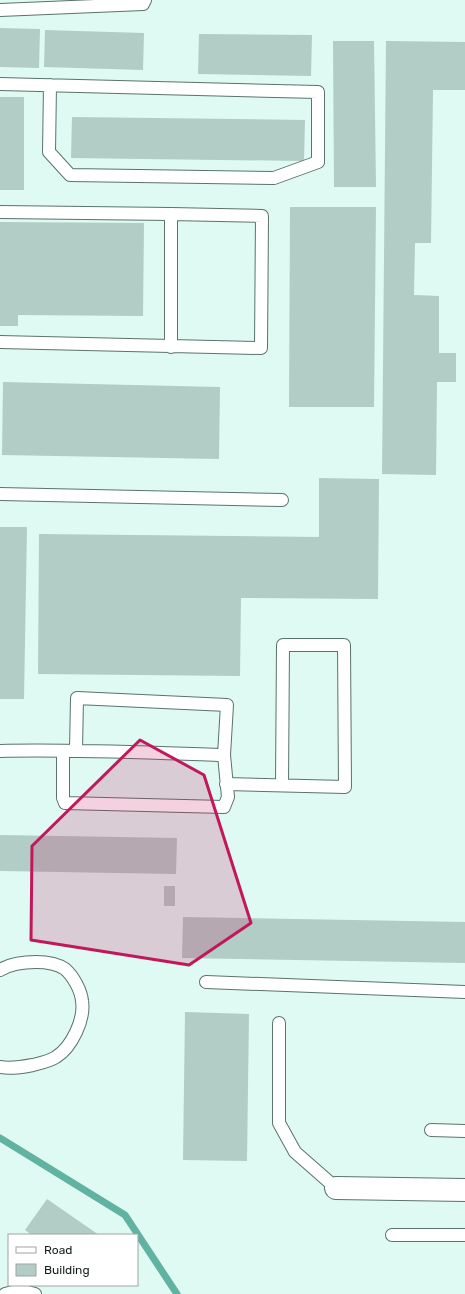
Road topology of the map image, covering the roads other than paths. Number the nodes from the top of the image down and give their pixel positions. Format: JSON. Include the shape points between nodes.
{"nodes":[{"id":1,"x":145,"y":0,"type":"edge"},
{"id":2,"x":0,"y":10,"type":"edge"},
{"id":3,"x":0,"y":84,"type":"edge"},
{"id":4,"x":50,"y":86,"type":"junction"},
{"id":5,"x":0,"y":212,"type":"edge"},
{"id":6,"x":171,"y":214,"type":"junction"},
{"id":7,"x":0,"y":342,"type":"edge"},
{"id":8,"x":171,"y":347,"type":"junction"},
{"id":9,"x":0,"y":494,"type":"edge"},
{"id":10,"x":282,"y":500,"type":"dead end"},
{"id":11,"x":0,"y":751,"type":"edge"},
{"id":12,"x":64,"y":751,"type":"junction"},
{"id":13,"x":76,"y":751,"type":"junction"},
{"id":14,"x":224,"y":755,"type":"junction"},
{"id":15,"x":226,"y":784,"type":"junction"},
{"id":16,"x":282,"y":785,"type":"junction"},
{"id":17,"x":0,"y":970,"type":"edge"},
{"id":18,"x":206,"y":982,"type":"dead end"},
{"id":19,"x":465,"y":992,"type":"edge"},
{"id":20,"x":279,"y":1023,"type":"dead end"},
{"id":21,"x":0,"y":1067,"type":"edge"},
{"id":22,"x":431,"y":1130,"type":"dead end"},
{"id":23,"x":465,"y":1131,"type":"edge"},
{"id":24,"x":336,"y":1188,"type":"joint"},
{"id":25,"x":465,"y":1190,"type":"edge"},
{"id":26,"x":392,"y":1235,"type":"dead end"},
{"id":27,"x":465,"y":1235,"type":"edge"},
{"id":28,"x":5,"y":1294,"type":"edge"},
{"id":29,"x":35,"y":1294,"type":"edge"}],
"edges":[{"from":1,"to":2,"type":"lane","via":[[143,4]]},
{"from":3,"to":4,"type":"lane"},
{"from":4,"to":4,"type":"lane","via":[[318,92],[318,162],[274,178],[70,175],[48,152]]},
{"from":5,"to":6,"type":"lane"},
{"from":6,"to":8,"type":"lane"},
{"from":6,"to":8,"type":"lane","via":[[262,216],[261,348]]},
{"from":7,"to":8,"type":"lane"},
{"from":9,"to":10,"type":"lane"},
{"from":11,"to":12,"type":"lane"},
{"from":12,"to":13,"type":"lane"},
{"from":12,"to":15,"type":"lane","via":[[65,803],[224,807],[228,797]]},
{"from":13,"to":14,"type":"lane"},
{"from":13,"to":14,"type":"lane","via":[[77,698],[227,705]]},
{"from":14,"to":15,"type":"lane"},
{"from":15,"to":16,"type":"lane"},
{"from":16,"to":16,"type":"lane","via":[[345,787],[344,645],[283,645]]},
{"from":17,"to":21,"type":"lane","via":[[6,966],[29,962],[49,962],[64,969],[76,982],[82,1001],[81,1018],[76,1034],[56,1057],[22,1068]]},
{"from":18,"to":19,"type":"lane"},
{"from":20,"to":24,"type":"lane","via":[[279,1123],[295,1152]]},
{"from":22,"to":23,"type":"lane"},
{"from":24,"to":25,"type":"street"},
{"from":26,"to":27,"type":"lane"},
{"from":28,"to":29,"type":"lane","via":[[20,1290]]}]}
